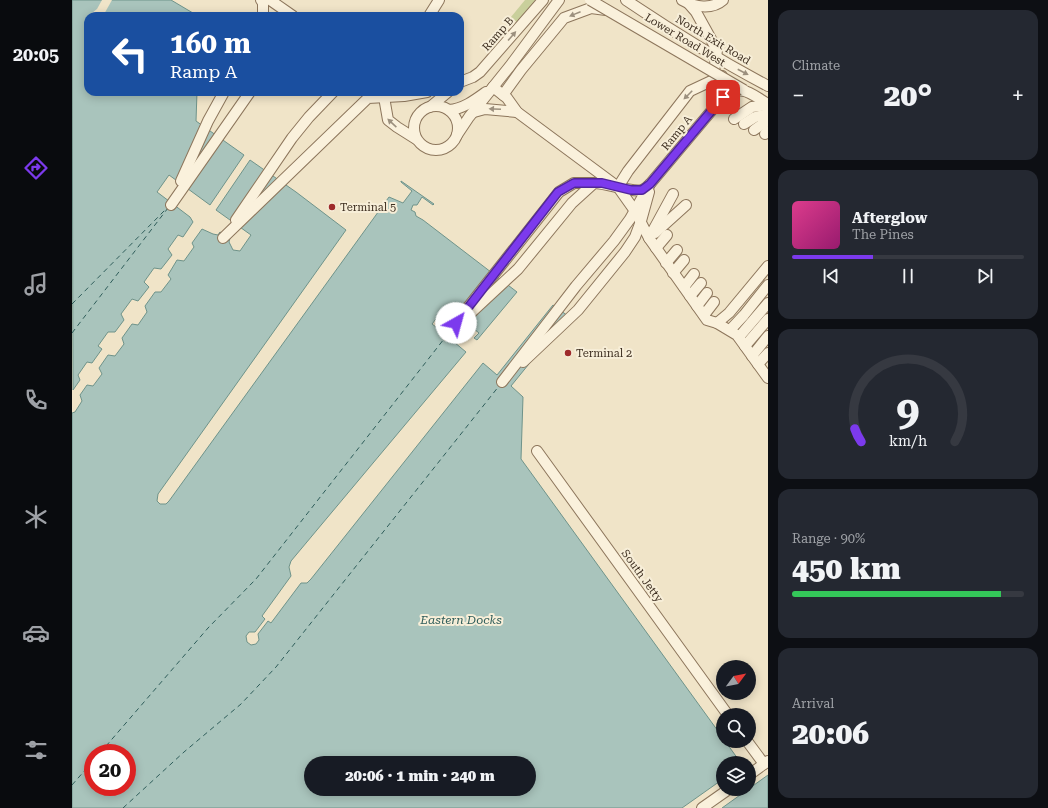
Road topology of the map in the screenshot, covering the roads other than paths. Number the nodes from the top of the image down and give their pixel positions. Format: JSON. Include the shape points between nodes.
{"nodes":[{"id":1,"x":261,"y":0,"type":"edge"},
{"id":2,"x":439,"y":0,"type":"edge"},
{"id":3,"x":543,"y":0,"type":"edge"},
{"id":4,"x":559,"y":0,"type":"edge"},
{"id":5,"x":590,"y":0,"type":"edge"},
{"id":6,"x":626,"y":0,"type":"edge"},
{"id":7,"x":723,"y":0,"type":"edge"},
{"id":8,"x":272,"y":1,"type":"edge"},
{"id":9,"x":685,"y":2,"type":"edge"},
{"id":10,"x":704,"y":3,"type":"edge"},
{"id":11,"x":612,"y":11,"type":"junction"},
{"id":12,"x":263,"y":12,"type":"edge"},
{"id":13,"x":282,"y":12,"type":"edge"},
{"id":14,"x":432,"y":12,"type":"edge"},
{"id":15,"x":716,"y":57,"type":"junction"},
{"id":16,"x":718,"y":74,"type":"junction"},
{"id":17,"x":464,"y":80,"type":"edge"},
{"id":18,"x":768,"y":86,"type":"edge"},
{"id":19,"x":493,"y":87,"type":"junction"},
{"id":20,"x":744,"y":90,"type":"junction"},
{"id":21,"x":503,"y":95,"type":"junction"},
{"id":22,"x":222,"y":96,"type":"edge"},
{"id":23,"x":247,"y":96,"type":"edge"},
{"id":24,"x":329,"y":96,"type":"edge"},
{"id":25,"x":391,"y":96,"type":"edge"},
{"id":26,"x":443,"y":96,"type":"edge"},
{"id":27,"x":384,"y":97,"type":"junction"},
{"id":28,"x":768,"y":98,"type":"edge"},
{"id":29,"x":768,"y":104,"type":"edge"},
{"id":30,"x":430,"y":107,"type":"junction"},
{"id":31,"x":449,"y":110,"type":"junction"},
{"id":32,"x":768,"y":110,"type":"edge"},
{"id":33,"x":517,"y":112,"type":"junction"},
{"id":34,"x":472,"y":113,"type":"junction"},
{"id":35,"x":768,"y":114,"type":"edge"},
{"id":36,"x":768,"y":117,"type":"edge"},
{"id":37,"x":768,"y":120,"type":"edge"},
{"id":38,"x":753,"y":127,"type":"edge"},
{"id":39,"x":457,"y":135,"type":"junction"},
{"id":40,"x":416,"y":139,"type":"junction"},
{"id":41,"x":594,"y":183,"type":"junction"},
{"id":42,"x":650,"y":184,"type":"junction"},
{"id":43,"x":618,"y":187,"type":"junction"},
{"id":44,"x":679,"y":199,"type":"dead end"},
{"id":45,"x":635,"y":211,"type":"junction"},
{"id":46,"x":641,"y":221,"type":"junction"},
{"id":47,"x":649,"y":238,"type":"junction"},
{"id":48,"x":768,"y":266,"type":"edge"},
{"id":49,"x":692,"y":271,"type":"junction"},
{"id":50,"x":768,"y":285,"type":"edge"},
{"id":51,"x":684,"y":286,"type":"junction"},
{"id":52,"x":768,"y":295,"type":"edge"},
{"id":53,"x":768,"y":303,"type":"edge"},
{"id":54,"x":768,"y":311,"type":"edge"},
{"id":55,"x":768,"y":319,"type":"edge"},
{"id":56,"x":768,"y":328,"type":"edge"},
{"id":57,"x":768,"y":336,"type":"edge"},
{"id":58,"x":768,"y":345,"type":"edge"},
{"id":59,"x":768,"y":353,"type":"edge"},
{"id":60,"x":754,"y":358,"type":"edge"},
{"id":61,"x":537,"y":451,"type":"dead end"},
{"id":62,"x":723,"y":708,"type":"edge"},
{"id":63,"x":753,"y":748,"type":"edge"},
{"id":64,"x":766,"y":763,"type":"edge"},
{"id":65,"x":756,"y":770,"type":"edge"},
{"id":66,"x":719,"y":796,"type":"edge"},
{"id":67,"x":702,"y":808,"type":"edge"}],
"edges":[{"from":1,"to":12,"type":"lane"},
{"from":2,"to":14,"type":"lane"},
{"from":17,"to":3,"type":"lane","name":"Ramp B","one_way":true,"via":[[478,74]]},
{"from":4,"to":19,"type":"lane"},
{"from":5,"to":11,"type":"lane","name":"Lower Road West"},
{"from":5,"to":20,"type":"lane","bridge":true},
{"from":6,"to":15,"type":"lane","name":"North Exit Road"},
{"from":7,"to":10,"type":"lane","via":[[719,4]]},
{"from":8,"to":13,"type":"lane"},
{"from":9,"to":10,"type":"lane"},
{"from":9,"to":15,"type":"lane","via":[[696,12],[713,40],[717,50]]},
{"from":11,"to":16,"type":"lane","name":"Lower Road West"},
{"from":11,"to":21,"type":"lane","one_way":true,"via":[[592,8],[564,18]]},
{"from":15,"to":16,"type":"lane"},
{"from":15,"to":18,"type":"lane","name":"North Exit Road","one_way":true},
{"from":16,"to":28,"type":"lane","name":"Lower Road West"},
{"from":16,"to":43,"type":"lane","one_way":true,"via":[[690,91]]},
{"from":19,"to":21,"type":"lane"},
{"from":19,"to":31,"type":"lane","via":[[469,104]]},
{"from":19,"to":34,"type":"lane"},
{"from":20,"to":29,"type":"lane"},
{"from":20,"to":42,"type":"lane","name":"Ramp A","via":[[736,90],[723,97]]},
{"from":21,"to":33,"type":"lane"},
{"from":22,"to":23,"type":"lane","via":[[170,205]]},
{"from":24,"to":27,"type":"lane","via":[[292,138],[223,238],[368,98]]},
{"from":25,"to":27,"type":"lane"},
{"from":26,"to":30,"type":"lane"},
{"from":40,"to":27,"type":"lane","one_way":true,"via":[[388,120]]},
{"from":29,"to":38,"type":"lane","via":[[752,107]]},
{"from":30,"to":31,"type":"lane","via":[[443,107]]},
{"from":30,"to":40,"type":"lane","via":[[423,110],[415,120],[413,126]]},
{"from":31,"to":39,"type":"lane","via":[[457,122]]},
{"from":32,"to":38,"type":"lane","via":[[754,112]]},
{"from":33,"to":34,"type":"lane","one_way":true,"via":[[485,109]]},
{"from":33,"to":43,"type":"lane"},
{"from":34,"to":39,"type":"lane"},
{"from":35,"to":38,"type":"lane","via":[[755,116]]},
{"from":36,"to":38,"type":"lane","via":[[757,120]]},
{"from":37,"to":38,"type":"lane"},
{"from":39,"to":40,"type":"lane","via":[[448,147],[434,151],[420,145]]},
{"from":41,"to":41,"type":"lane","via":[[574,183],[558,192],[446,335],[518,269],[572,203]]},
{"from":41,"to":43,"type":"lane"},
{"from":42,"to":43,"type":"lane","via":[[642,190]]},
{"from":42,"to":45,"type":"lane","name":"Ramp A"},
{"from":42,"to":46,"type":"lane"},
{"from":43,"to":45,"type":"lane"},
{"from":44,"to":47,"type":"lane"},
{"from":45,"to":46,"type":"lane"},
{"from":45,"to":46,"type":"lane","name":"Ramp A","via":[[502,382],[578,310],[625,252]]},
{"from":46,"to":47,"type":"lane"},
{"from":47,"to":51,"type":"lane"},
{"from":48,"to":51,"type":"lane","via":[[729,313]]},
{"from":49,"to":51,"type":"lane"},
{"from":49,"to":51,"type":"lane"},
{"from":49,"to":51,"type":"lane"},
{"from":49,"to":51,"type":"lane"},
{"from":49,"to":51,"type":"lane"},
{"from":50,"to":60,"type":"lane","via":[[744,315]]},
{"from":51,"to":60,"type":"lane"},
{"from":52,"to":60,"type":"lane"},
{"from":53,"to":60,"type":"lane"},
{"from":54,"to":60,"type":"lane"},
{"from":55,"to":60,"type":"lane"},
{"from":56,"to":60,"type":"lane"},
{"from":57,"to":60,"type":"lane"},
{"from":58,"to":60,"type":"lane"},
{"from":59,"to":60,"type":"lane"},
{"from":61,"to":62,"type":"lane","name":"South Jetty"},
{"from":63,"to":64,"type":"lane"},
{"from":64,"to":65,"type":"lane"},
{"from":66,"to":67,"type":"lane"}]}
